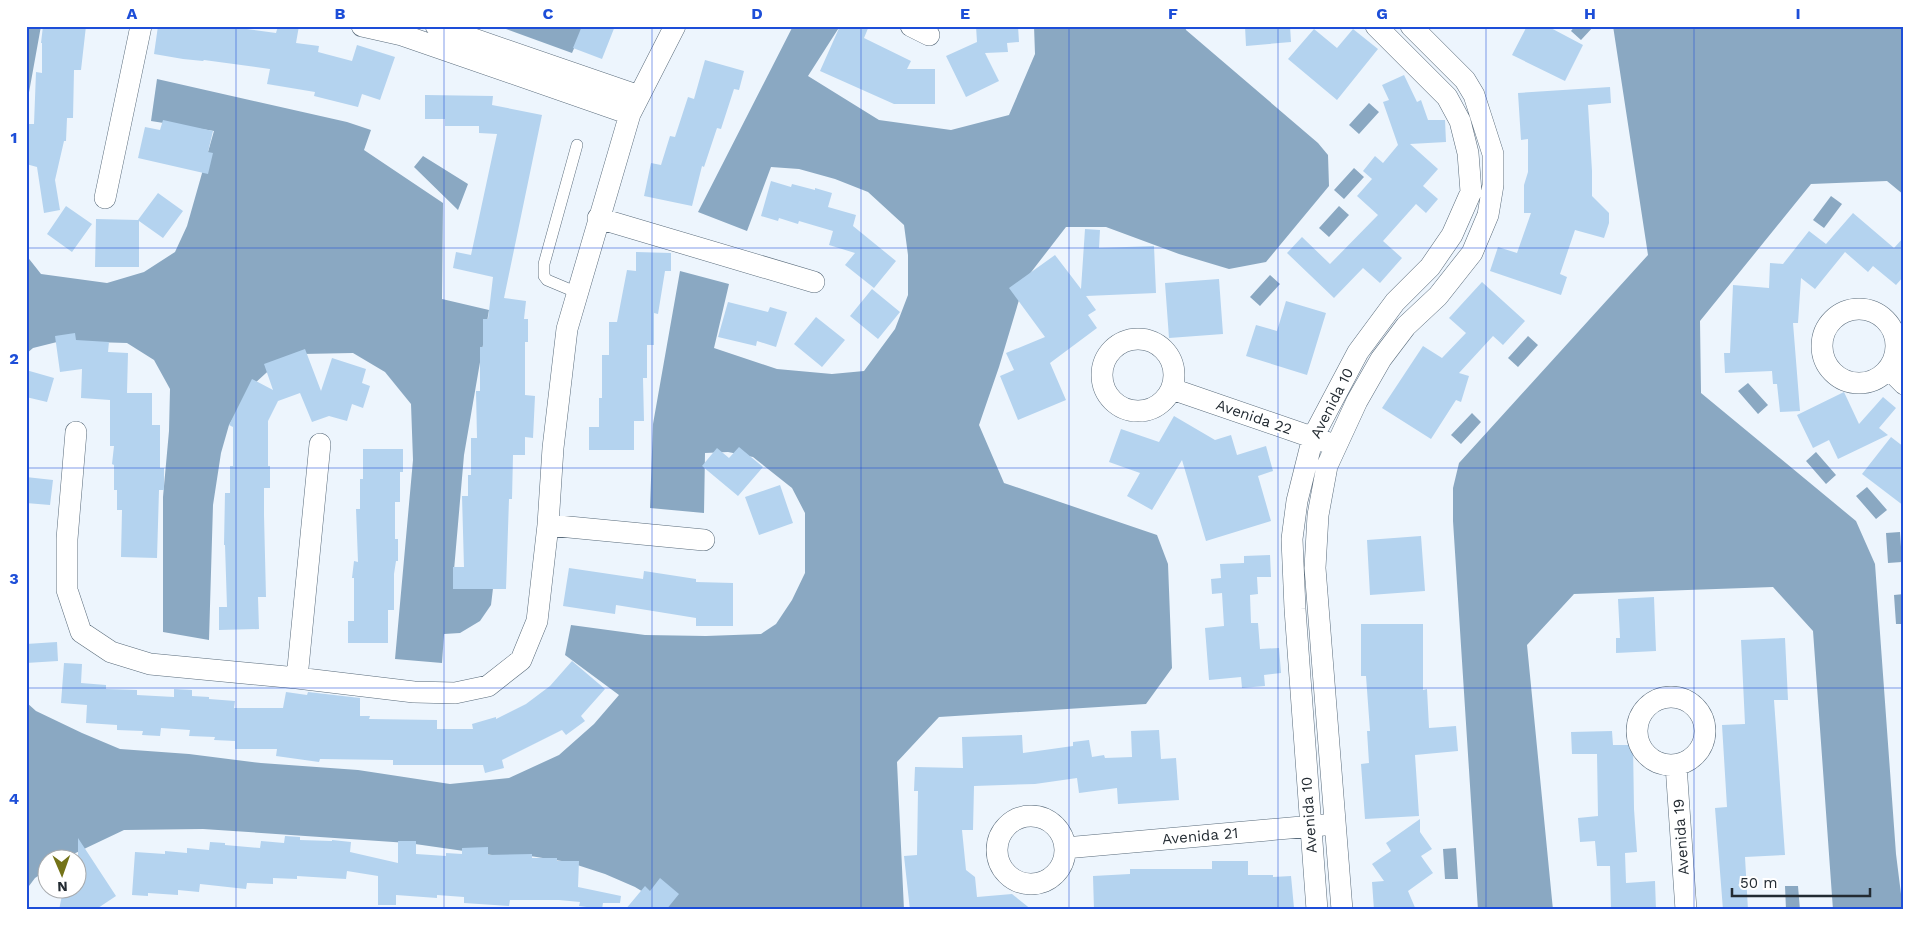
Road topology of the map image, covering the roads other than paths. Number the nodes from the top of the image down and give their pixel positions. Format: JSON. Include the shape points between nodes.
{"nodes":[{"id":1,"x":141,"y":26,"type":"edge"},
{"id":2,"x":362,"y":26,"type":"edge"},
{"id":3,"x":436,"y":26,"type":"edge"},
{"id":4,"x":675,"y":26,"type":"edge"},
{"id":5,"x":1376,"y":26,"type":"edge"},
{"id":6,"x":1411,"y":26,"type":"edge"},
{"id":7,"x":403,"y":31,"type":"edge"},
{"id":8,"x":634,"y":105,"type":"junction"},
{"id":9,"x":577,"y":145,"type":"dead end"},
{"id":10,"x":105,"y":198,"type":"dead end"},
{"id":11,"x":598,"y":218,"type":"junction"},
{"id":12,"x":814,"y":282,"type":"dead end"},
{"id":13,"x":578,"y":293,"type":"junction"},
{"id":14,"x":1889,"y":369,"type":"dead end"},
{"id":15,"x":1904,"y":384,"type":"edge"},
{"id":16,"x":1172,"y":389,"type":"dead end"},
{"id":17,"x":76,"y":432,"type":"dead end"},
{"id":18,"x":1313,"y":436,"type":"junction"},
{"id":19,"x":320,"y":444,"type":"dead end"},
{"id":20,"x":1335,"y":445,"type":"junction"},
{"id":21,"x":548,"y":524,"type":"junction"},
{"id":22,"x":704,"y":540,"type":"dead end"},
{"id":23,"x":298,"y":678,"type":"junction"},
{"id":24,"x":1676,"y":765,"type":"dead end"},
{"id":25,"x":1335,"y":824,"type":"junction"},
{"id":26,"x":1310,"y":827,"type":"junction"},
{"id":27,"x":1065,"y":848,"type":"dead end"},
{"id":28,"x":1317,"y":910,"type":"edge"},
{"id":29,"x":1342,"y":910,"type":"edge"},
{"id":30,"x":1686,"y":910,"type":"edge"}],
"edges":[{"from":1,"to":10,"type":"street"},
{"from":2,"to":7,"type":"street"},
{"from":3,"to":8,"type":"street"},
{"from":4,"to":8,"type":"street"},
{"from":5,"to":18,"type":"street","name":"Avenida 10","via":[[1447,97],[1460,121],[1468,153],[1471,192],[1452,235],[1430,267],[1395,302],[1358,352]]},
{"from":6,"to":20,"type":"street","name":"Avenida 10","via":[[1465,80],[1474,95],[1493,154],[1493,185],[1488,215],[1472,253],[1438,296],[1406,326],[1381,359]]},
{"from":7,"to":8,"type":"street"},
{"from":8,"to":11,"type":"street"},
{"from":9,"to":13,"type":"lane","via":[[544,264],[544,276]]},
{"from":11,"to":12,"type":"street"},
{"from":11,"to":13,"type":"street"},
{"from":13,"to":21,"type":"street","via":[[565,346]]},
{"from":14,"to":15,"type":"street"},
{"from":16,"to":18,"type":"street","name":"Avenida 22"},
{"from":17,"to":23,"type":"street","via":[[67,539],[67,590],[81,632],[111,652],[150,664]]},
{"from":18,"to":20,"type":"street","name":"Avenida 22"},
{"from":18,"to":26,"type":"street","name":"Avenida 10","via":[[1297,501],[1292,539]]},
{"from":19,"to":23,"type":"street"},
{"from":20,"to":25,"type":"street","name":"Avenida 10","via":[[1327,466],[1318,515],[1316,568]]},
{"from":21,"to":22,"type":"street"},
{"from":21,"to":23,"type":"street","via":[[537,621],[521,660],[488,686],[454,693],[414,692]]},
{"from":24,"to":30,"type":"street","name":"Avenida 19"},
{"from":25,"to":26,"type":"street","name":"Avenida 21"},
{"from":25,"to":29,"type":"street","name":"Avenida 10"},
{"from":26,"to":27,"type":"street","name":"Avenida 21"},
{"from":26,"to":28,"type":"street","name":"Avenida 10"}]}
